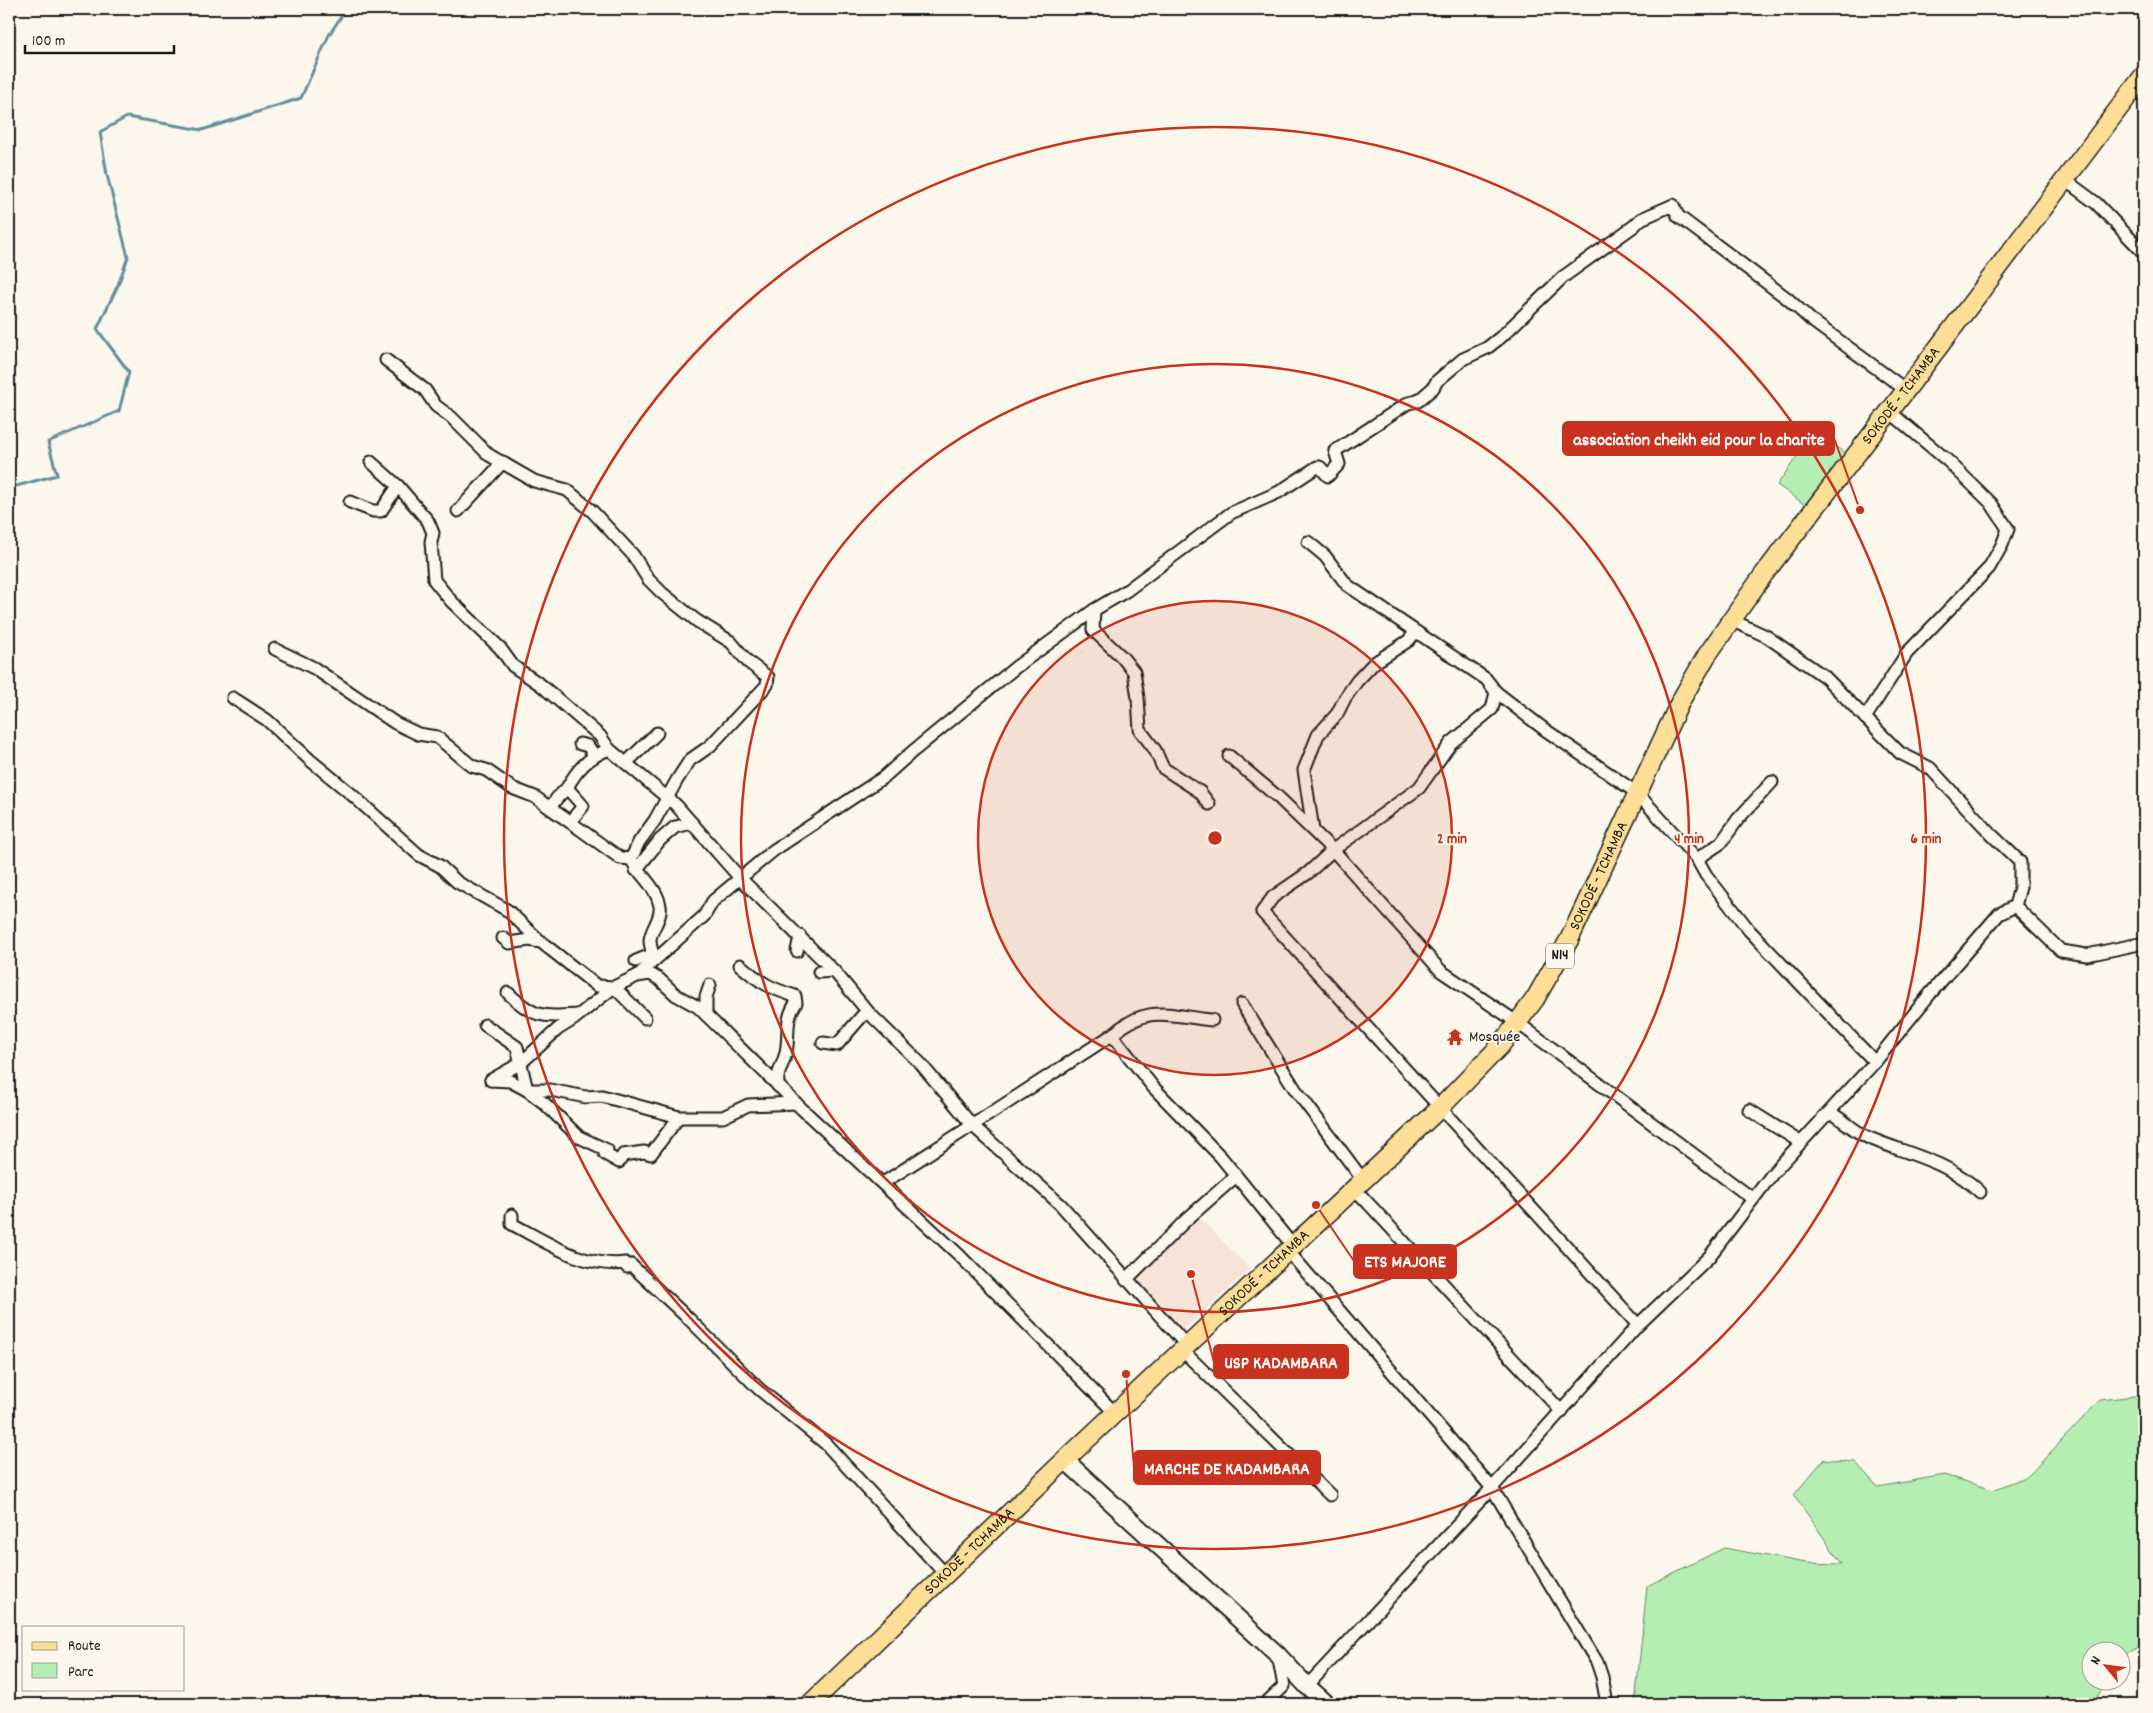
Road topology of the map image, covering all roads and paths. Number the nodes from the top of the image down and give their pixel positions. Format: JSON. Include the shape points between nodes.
{"nodes":[{"id":1,"x":2142,"y":83,"type":"edge"},
{"id":2,"x":2064,"y":180,"type":"junction"},
{"id":3,"x":2144,"y":253,"type":"edge"},
{"id":4,"x":386,"y":360,"type":"dead end"},
{"id":5,"x":1906,"y":390,"type":"junction"},
{"id":6,"x":1890,"y":412,"type":"junction"},
{"id":7,"x":372,"y":462,"type":"dead end"},
{"id":8,"x":503,"y":462,"type":"junction"},
{"id":9,"x":398,"y":486,"type":"junction"},
{"id":10,"x":352,"y":498,"type":"dead end"},
{"id":11,"x":458,"y":510,"type":"dead end"},
{"id":12,"x":1308,"y":542,"type":"dead end"},
{"id":13,"x":1094,"y":610,"type":"junction"},
{"id":14,"x":1731,"y":620,"type":"junction"},
{"id":15,"x":1415,"y":633,"type":"junction"},
{"id":16,"x":275,"y":649,"type":"dead end"},
{"id":17,"x":1496,"y":692,"type":"junction"},
{"id":18,"x":233,"y":698,"type":"dead end"},
{"id":19,"x":1865,"y":718,"type":"junction"},
{"id":20,"x":657,"y":733,"type":"dead end"},
{"id":21,"x":580,"y":744,"type":"dead end"},
{"id":22,"x":610,"y":749,"type":"junction"},
{"id":23,"x":594,"y":755,"type":"junction"},
{"id":24,"x":1229,"y":756,"type":"dead end"},
{"id":25,"x":626,"y":763,"type":"junction"},
{"id":26,"x":1772,"y":782,"type":"dead end"},
{"id":27,"x":567,"y":788,"type":"junction"},
{"id":28,"x":1636,"y":793,"type":"junction"},
{"id":29,"x":667,"y":798,"type":"junction"},
{"id":30,"x":1208,"y":804,"type":"dead end"},
{"id":31,"x":550,"y":808,"type":"junction"},
{"id":32,"x":570,"y":822,"type":"junction"},
{"id":33,"x":692,"y":823,"type":"junction"},
{"id":34,"x":1313,"y":830,"type":"junction"},
{"id":35,"x":1333,"y":850,"type":"junction"},
{"id":36,"x":1697,"y":858,"type":"junction"},
{"id":37,"x":631,"y":859,"type":"junction"},
{"id":38,"x":636,"y":870,"type":"junction"},
{"id":39,"x":740,"y":878,"type":"junction"},
{"id":40,"x":2015,"y":906,"type":"junction"},
{"id":41,"x":800,"y":936,"type":"junction"},
{"id":42,"x":503,"y":938,"type":"dead end"},
{"id":43,"x":541,"y":942,"type":"junction"},
{"id":44,"x":2144,"y":943,"type":"edge"},
{"id":45,"x":797,"y":951,"type":"dead end"},
{"id":46,"x":654,"y":960,"type":"junction"},
{"id":47,"x":636,"y":961,"type":"dead end"},
{"id":48,"x":740,"y":964,"type":"dead end"},
{"id":49,"x":834,"y":971,"type":"junction"},
{"id":50,"x":819,"y":972,"type":"dead end"},
{"id":51,"x":638,"y":976,"type":"junction"},
{"id":52,"x":710,"y":985,"type":"dead end"},
{"id":53,"x":614,"y":987,"type":"junction"},
{"id":54,"x":508,"y":993,"type":"dead end"},
{"id":55,"x":1242,"y":1004,"type":"dead end"},
{"id":56,"x":869,"y":1013,"type":"junction"},
{"id":57,"x":577,"y":1015,"type":"junction"},
{"id":58,"x":706,"y":1016,"type":"junction"},
{"id":59,"x":645,"y":1018,"type":"dead end"},
{"id":60,"x":1212,"y":1020,"type":"dead end"},
{"id":61,"x":1518,"y":1023,"type":"junction"},
{"id":62,"x":485,"y":1025,"type":"dead end"},
{"id":63,"x":1112,"y":1035,"type":"junction"},
{"id":64,"x":822,"y":1043,"type":"dead end"},
{"id":65,"x":1876,"y":1062,"type":"junction"},
{"id":66,"x":521,"y":1063,"type":"junction"},
{"id":67,"x":778,"y":1086,"type":"junction"},
{"id":68,"x":527,"y":1090,"type":"junction"},
{"id":69,"x":796,"y":1103,"type":"junction"},
{"id":70,"x":1439,"y":1109,"type":"junction"},
{"id":71,"x":1749,"y":1110,"type":"dead end"},
{"id":72,"x":679,"y":1117,"type":"junction"},
{"id":73,"x":1823,"y":1117,"type":"junction"},
{"id":74,"x":972,"y":1125,"type":"junction"},
{"id":75,"x":1800,"y":1142,"type":"junction"},
{"id":76,"x":1236,"y":1176,"type":"junction"},
{"id":77,"x":883,"y":1183,"type":"junction"},
{"id":78,"x":1358,"y":1184,"type":"junction"},
{"id":79,"x":1980,"y":1192,"type":"dead end"},
{"id":80,"x":1753,"y":1199,"type":"junction"},
{"id":81,"x":512,"y":1215,"type":"dead end"},
{"id":82,"x":1291,"y":1248,"type":"junction"},
{"id":83,"x":1126,"y":1280,"type":"junction"},
{"id":84,"x":1638,"y":1325,"type":"junction"},
{"id":85,"x":1184,"y":1348,"type":"junction"},
{"id":86,"x":1562,"y":1412,"type":"junction"},
{"id":87,"x":1115,"y":1413,"type":"junction"},
{"id":88,"x":1065,"y":1460,"type":"junction"},
{"id":89,"x":1492,"y":1488,"type":"junction"},
{"id":90,"x":1330,"y":1495,"type":"dead end"},
{"id":91,"x":946,"y":1574,"type":"junction"},
{"id":92,"x":1278,"y":1655,"type":"junction"},
{"id":93,"x":1306,"y":1686,"type":"junction"},
{"id":94,"x":810,"y":1704,"type":"edge"},
{"id":95,"x":1265,"y":1704,"type":"edge"},
{"id":96,"x":1327,"y":1704,"type":"edge"},
{"id":97,"x":1608,"y":1704,"type":"edge"}],
"edges":[{"from":1,"to":2,"type":"main road","name":"SOKODÉ - TCHAMBA","number":"N14"},
{"from":2,"to":3,"type":"street","via":[[2096,203]]},
{"from":2,"to":5,"type":"main road","name":"SOKODÉ - TCHAMBA","number":"N14"},
{"from":4,"to":8,"type":"street","via":[[424,390],[436,406],[489,455]]},
{"from":5,"to":6,"type":"main road","name":"SOKODÉ - TCHAMBA","number":"N14"},
{"from":5,"to":13,"type":"street","via":[[1678,216],[1673,205],[1641,220],[1563,277],[1501,337],[1464,359],[1418,401],[1408,403],[1335,451],[1340,464],[1328,476],[1317,467],[1279,492],[1231,514],[1126,591]]},
{"from":6,"to":14,"type":"main road","name":"SOKODÉ - TCHAMBA","number":"N14"},
{"from":6,"to":19,"type":"street","via":[[1991,502],[2008,529],[1988,568],[1907,653]]},
{"from":7,"to":9,"type":"street"},
{"from":8,"to":11,"type":"street"},
{"from":8,"to":29,"type":"street","via":[[534,481],[567,490],[633,555],[648,579],[662,593],[731,642],[748,662],[768,677],[767,685],[710,746],[690,760]]},
{"from":9,"to":10,"type":"street","via":[[381,511],[373,511]]},
{"from":9,"to":22,"type":"street","via":[[428,521],[433,533],[434,580],[451,602],[500,648],[513,666],[541,685],[600,736]]},
{"from":12,"to":15,"type":"street","via":[[1325,556],[1348,585]]},
{"from":13,"to":30,"type":"street","via":[[1093,630],[1134,672],[1140,730],[1163,768],[1200,792]]},
{"from":13,"to":39,"type":"street","via":[[977,698],[884,777],[774,850]]},
{"from":14,"to":19,"type":"street","via":[[1766,636],[1824,677]]},
{"from":14,"to":28,"type":"main road","name":"SOKODÉ - TCHAMBA","number":"N14","via":[[1681,700]]},
{"from":15,"to":17,"type":"street","via":[[1486,679]]},
{"from":15,"to":34,"type":"street","via":[[1369,669],[1318,735],[1304,770]]},
{"from":16,"to":31,"type":"street","via":[[314,668],[395,724],[418,734],[437,737],[472,766],[486,770]]},
{"from":17,"to":28,"type":"street"},
{"from":17,"to":35,"type":"street","via":[[1492,709],[1451,743],[1419,788]]},
{"from":18,"to":43,"type":"street","via":[[267,720],[419,855],[440,866],[457,882],[507,910]]},
{"from":19,"to":40,"type":"street","via":[[1900,753],[1930,768],[2020,862],[2020,887]]},
{"from":20,"to":25,"type":"street"},
{"from":21,"to":23,"type":"street","via":[[588,746]]},
{"from":22,"to":23,"type":"street"},
{"from":22,"to":25,"type":"street"},
{"from":23,"to":27,"type":"street","via":[[575,772]]},
{"from":24,"to":34,"type":"street"},
{"from":25,"to":29,"type":"street"},
{"from":26,"to":36,"type":"street","via":[[1721,843]]},
{"from":27,"to":31,"type":"street"},
{"from":27,"to":32,"type":"street","via":[[583,806]]},
{"from":28,"to":36,"type":"street"},
{"from":28,"to":61,"type":"main road","name":"SOKODÉ - TCHAMBA","number":"N14","via":[[1569,940]]},
{"from":29,"to":33,"type":"street"},
{"from":29,"to":37,"type":"street","via":[[638,842]]},
{"from":31,"to":32,"type":"street"},
{"from":32,"to":37,"type":"street","via":[[620,858]]},
{"from":33,"to":38,"type":"street","via":[[675,827]]},
{"from":33,"to":39,"type":"street"},
{"from":34,"to":35,"type":"street"},
{"from":35,"to":61,"type":"street","via":[[1441,971]]},
{"from":35,"to":70,"type":"street","via":[[1308,873],[1272,896],[1262,912]]},
{"from":36,"to":65,"type":"street","via":[[1706,875],[1749,930]]},
{"from":37,"to":38,"type":"street"},
{"from":38,"to":46,"type":"street","via":[[650,884],[660,904],[660,916],[650,939]]},
{"from":39,"to":41,"type":"street"},
{"from":39,"to":46,"type":"street","via":[[713,901],[704,916]]},
{"from":40,"to":44,"type":"street","via":[[2060,951],[2088,956]]},
{"from":40,"to":65,"type":"street","via":[[1999,914]]},
{"from":41,"to":45,"type":"street"},
{"from":41,"to":49,"type":"street"},
{"from":42,"to":43,"type":"street","via":[[509,943]]},
{"from":43,"to":53,"type":"street","via":[[597,986]]},
{"from":46,"to":47,"type":"street","via":[[646,957]]},
{"from":46,"to":51,"type":"street"},
{"from":48,"to":67,"type":"street","via":[[761,983],[795,996],[796,1003],[789,1013],[786,1056],[777,1073]]},
{"from":49,"to":50,"type":"street"},
{"from":49,"to":56,"type":"street"},
{"from":51,"to":53,"type":"street"},
{"from":51,"to":58,"type":"street","via":[[650,974],[659,979]]},
{"from":52,"to":58,"type":"street"},
{"from":53,"to":57,"type":"street"},
{"from":53,"to":59,"type":"street"},
{"from":54,"to":57,"type":"street","via":[[533,1014]]},
{"from":55,"to":78,"type":"street"},
{"from":56,"to":64,"type":"street","via":[[862,1016],[837,1045]]},
{"from":56,"to":74,"type":"street","via":[[920,1063]]},
{"from":57,"to":66,"type":"street"},
{"from":58,"to":67,"type":"street"},
{"from":60,"to":63,"type":"street","via":[[1160,1013],[1138,1016]]},
{"from":61,"to":70,"type":"main road","name":"SOKODÉ - TCHAMBA","number":"N14","via":[[1479,1070]]},
{"from":61,"to":80,"type":"street"},
{"from":62,"to":66,"type":"street","via":[[517,1047]]},
{"from":63,"to":74,"type":"street"},
{"from":63,"to":76,"type":"street","via":[[1153,1087]]},
{"from":65,"to":73,"type":"street"},
{"from":66,"to":68,"type":"street"},
{"from":66,"to":68,"type":"street","via":[[491,1080],[510,1081]]},
{"from":67,"to":69,"type":"street"},
{"from":68,"to":72,"type":"street","via":[[602,1096]]},
{"from":68,"to":72,"type":"street","via":[[579,1137],[607,1150],[605,1154],[619,1162],[623,1155],[651,1154]]},
{"from":69,"to":72,"type":"street","via":[[748,1105],[723,1117]]},
{"from":69,"to":77,"type":"street"},
{"from":70,"to":78,"type":"main road","name":"SOKODÉ - TCHAMBA","number":"N14"},
{"from":70,"to":84,"type":"street"},
{"from":71,"to":75,"type":"street"},
{"from":73,"to":75,"type":"street"},
{"from":73,"to":79,"type":"street","via":[[1832,1114],[1865,1137],[1939,1164],[1967,1179]]},
{"from":74,"to":77,"type":"street"},
{"from":74,"to":83,"type":"street","via":[[1061,1205]]},
{"from":75,"to":80,"type":"street"},
{"from":76,"to":82,"type":"street"},
{"from":76,"to":83,"type":"street"},
{"from":77,"to":87,"type":"street"},
{"from":78,"to":82,"type":"main road","name":"SOKODÉ - TCHAMBA","number":"N14"},
{"from":78,"to":86,"type":"street"},
{"from":80,"to":84,"type":"street","via":[[1709,1257]]},
{"from":81,"to":91,"type":"street","via":[[512,1224],[571,1256],[607,1265],[625,1263],[627,1267],[632,1266],[759,1389],[826,1444]]},
{"from":82,"to":85,"type":"main road","name":"SOKODÉ - TCHAMBA","number":"N14"},
{"from":82,"to":89,"type":"street"},
{"from":83,"to":85,"type":"street"},
{"from":84,"to":86,"type":"street"},
{"from":85,"to":87,"type":"main road","name":"SOKODÉ - TCHAMBA","number":"N14"},
{"from":85,"to":90,"type":"street"},
{"from":86,"to":89,"type":"street"},
{"from":87,"to":88,"type":"main road","name":"SOKODÉ - TCHAMBA","number":"N14"},
{"from":88,"to":91,"type":"main road","name":"SOKODÉ - TCHAMBA","number":"N14"},
{"from":88,"to":92,"type":"main road"},
{"from":89,"to":93,"type":"street"},
{"from":89,"to":97,"type":"street","via":[[1588,1646],[1602,1677]]},
{"from":91,"to":94,"type":"main road","name":"SOKODÉ - TCHAMBA","number":"N14"},
{"from":92,"to":93,"type":"main road"},
{"from":92,"to":95,"type":"street","via":[[1284,1686]]},
{"from":93,"to":96,"type":"main road"}]}
